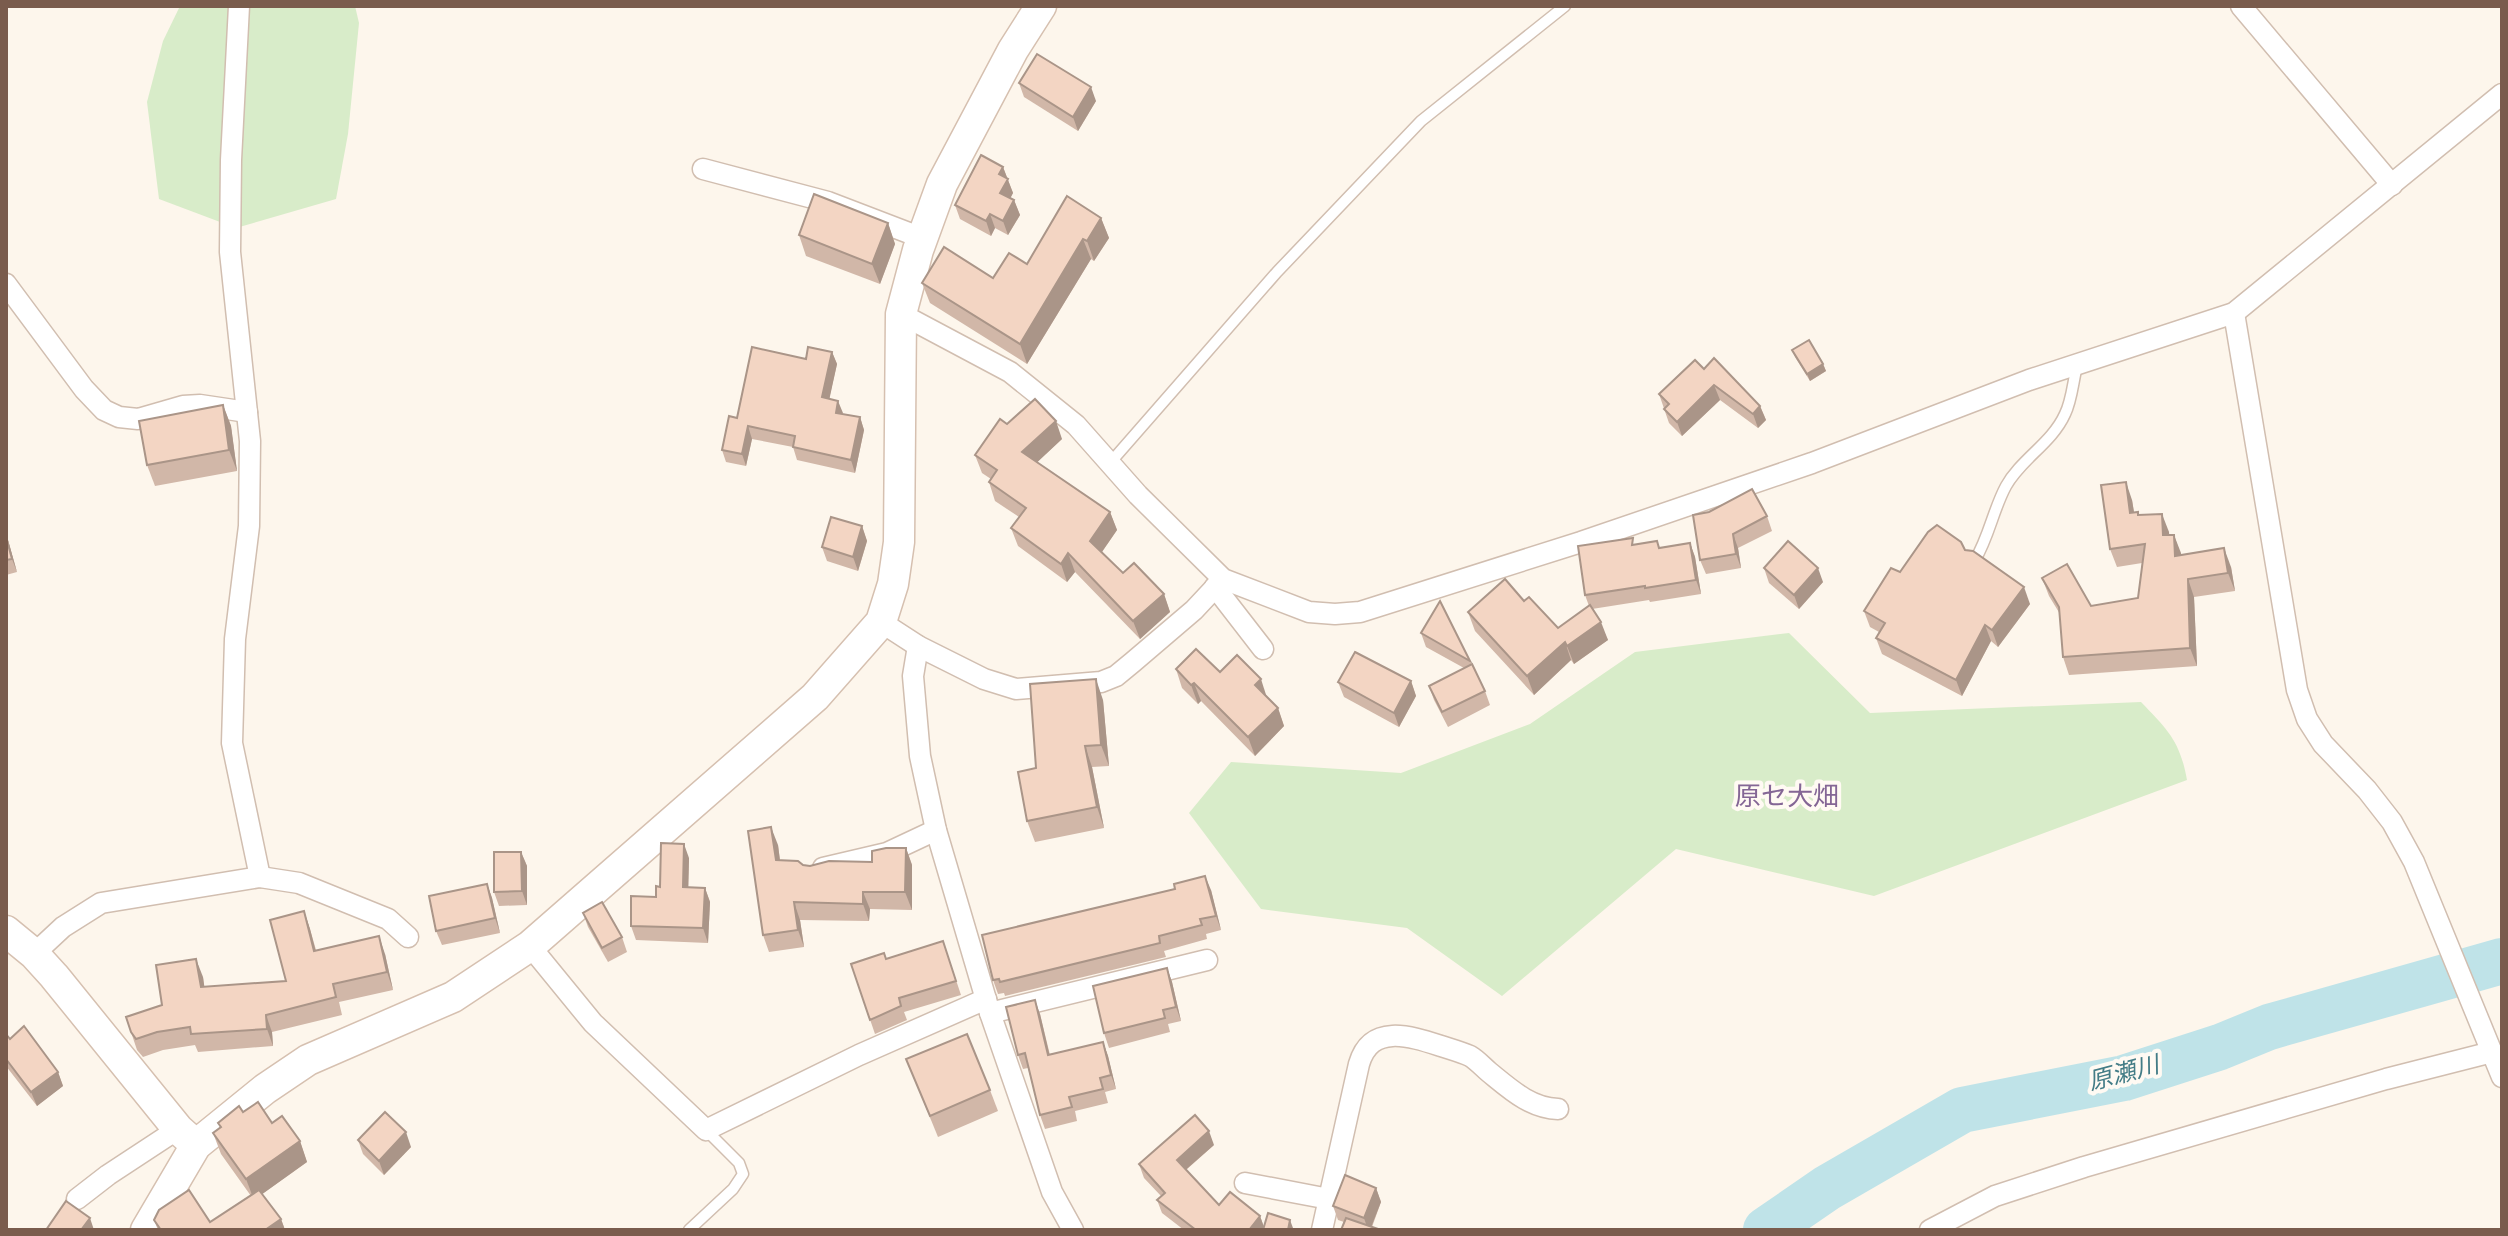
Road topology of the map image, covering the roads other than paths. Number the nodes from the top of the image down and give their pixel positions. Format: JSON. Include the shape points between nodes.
{"nodes":[{"id":1,"x":239,"y":6,"type":"edge"},
{"id":2,"x":1041,"y":6,"type":"edge"},
{"id":3,"x":1565,"y":6,"type":"edge"},
{"id":4,"x":2241,"y":6,"type":"edge"},
{"id":5,"x":2502,"y":94,"type":"edge"},
{"id":6,"x":703,"y":169,"type":"dead end"},
{"id":7,"x":2392,"y":185,"type":"junction"},
{"id":8,"x":922,"y":238,"type":"junction"},
{"id":9,"x":6,"y":284,"type":"edge"},
{"id":10,"x":2234,"y":313,"type":"junction"},
{"id":11,"x":901,"y":314,"type":"junction"},
{"id":12,"x":2077,"y":366,"type":"junction"},
{"id":13,"x":247,"y":412,"type":"junction"},
{"id":14,"x":1110,"y":463,"type":"junction"},
{"id":15,"x":1975,"y":560,"type":"edge"},
{"id":16,"x":1219,"y":583,"type":"junction"},
{"id":17,"x":881,"y":622,"type":"junction"},
{"id":18,"x":918,"y":646,"type":"junction"},
{"id":19,"x":1263,"y":649,"type":"dead end"},
{"id":20,"x":936,"y":830,"type":"junction"},
{"id":21,"x":814,"y":870,"type":"edge"},
{"id":22,"x":260,"y":877,"type":"junction"},
{"id":23,"x":6,"y":931,"type":"edge"},
{"id":24,"x":408,"y":937,"type":"dead end"},
{"id":25,"x":530,"y":946,"type":"junction"},
{"id":26,"x":34,"y":954,"type":"junction"},
{"id":27,"x":1207,"y":960,"type":"dead end"},
{"id":28,"x":988,"y":1006,"type":"junction"},
{"id":29,"x":2490,"y":1048,"type":"junction"},
{"id":30,"x":2502,"y":1077,"type":"edge"},
{"id":31,"x":1558,"y":1109,"type":"dead end"},
{"id":32,"x":706,"y":1130,"type":"junction"},
{"id":33,"x":187,"y":1137,"type":"junction"},
{"id":34,"x":1245,"y":1183,"type":"dead end"},
{"id":35,"x":77,"y":1199,"type":"dead end"},
{"id":36,"x":1329,"y":1199,"type":"junction"},
{"id":37,"x":146,"y":1230,"type":"edge"},
{"id":38,"x":689,"y":1230,"type":"edge"},
{"id":39,"x":1073,"y":1230,"type":"edge"},
{"id":40,"x":1322,"y":1230,"type":"edge"},
{"id":41,"x":1930,"y":1230,"type":"edge"}],
"edges":[{"from":1,"to":13,"type":"street","via":[[230,252]]},
{"from":2,"to":8,"type":"street","via":[[942,184]]},
{"from":3,"to":14,"type":"lane","via":[[1421,121],[1277,272]]},
{"from":4,"to":7,"type":"street"},
{"from":5,"to":7,"type":"street"},
{"from":6,"to":8,"type":"street","via":[[828,202]]},
{"from":7,"to":10,"type":"street"},
{"from":8,"to":11,"type":"street"},
{"from":9,"to":13,"type":"street","via":[[104,410],[138,419],[183,406]]},
{"from":10,"to":12,"type":"street"},
{"from":10,"to":29,"type":"street","via":[[2297,690],[2307,719],[2392,822],[2414,862]]},
{"from":11,"to":14,"type":"street","via":[[1010,372],[1076,425]]},
{"from":11,"to":17,"type":"street","via":[[899,542]]},
{"from":12,"to":15,"type":"lane","via":[[2065,414],[2008,483]]},
{"from":12,"to":16,"type":"street","via":[[1769,478],[1360,612],[1309,612]]},
{"from":13,"to":22,"type":"street","via":[[249,526],[235,639],[232,743]]},
{"from":14,"to":16,"type":"street"},
{"from":16,"to":18,"type":"street","via":[[1133,662],[1101,682],[1016,689]]},
{"from":16,"to":19,"type":"street"},
{"from":17,"to":18,"type":"street"},
{"from":17,"to":25,"type":"street","via":[[815,697]]},
{"from":18,"to":20,"type":"street","via":[[913,676],[920,756]]},
{"from":20,"to":21,"type":"street","via":[[887,853]]},
{"from":20,"to":28,"type":"street"},
{"from":22,"to":24,"type":"street","via":[[299,883],[388,919]]},
{"from":22,"to":26,"type":"street","via":[[101,903]]},
{"from":23,"to":26,"type":"street"},
{"from":25,"to":32,"type":"street","via":[[593,1023]]},
{"from":25,"to":33,"type":"street","via":[[453,997],[308,1060]]},
{"from":26,"to":33,"type":"street"},
{"from":27,"to":28,"type":"street"},
{"from":28,"to":32,"type":"street","via":[[859,1055]]},
{"from":28,"to":39,"type":"street","via":[[1052,1192]]},
{"from":29,"to":30,"type":"street"},
{"from":29,"to":41,"type":"street","via":[[2084,1167],[1995,1196]]},
{"from":31,"to":36,"type":"street","via":[[1527,1101],[1472,1057],[1420,1039],[1379,1038],[1363,1049]]},
{"from":32,"to":38,"type":"lane","via":[[739,1163],[743,1174]]},
{"from":33,"to":35,"type":"street","via":[[108,1175]]},
{"from":33,"to":37,"type":"street"},
{"from":34,"to":36,"type":"street"},
{"from":36,"to":40,"type":"street"}]}
